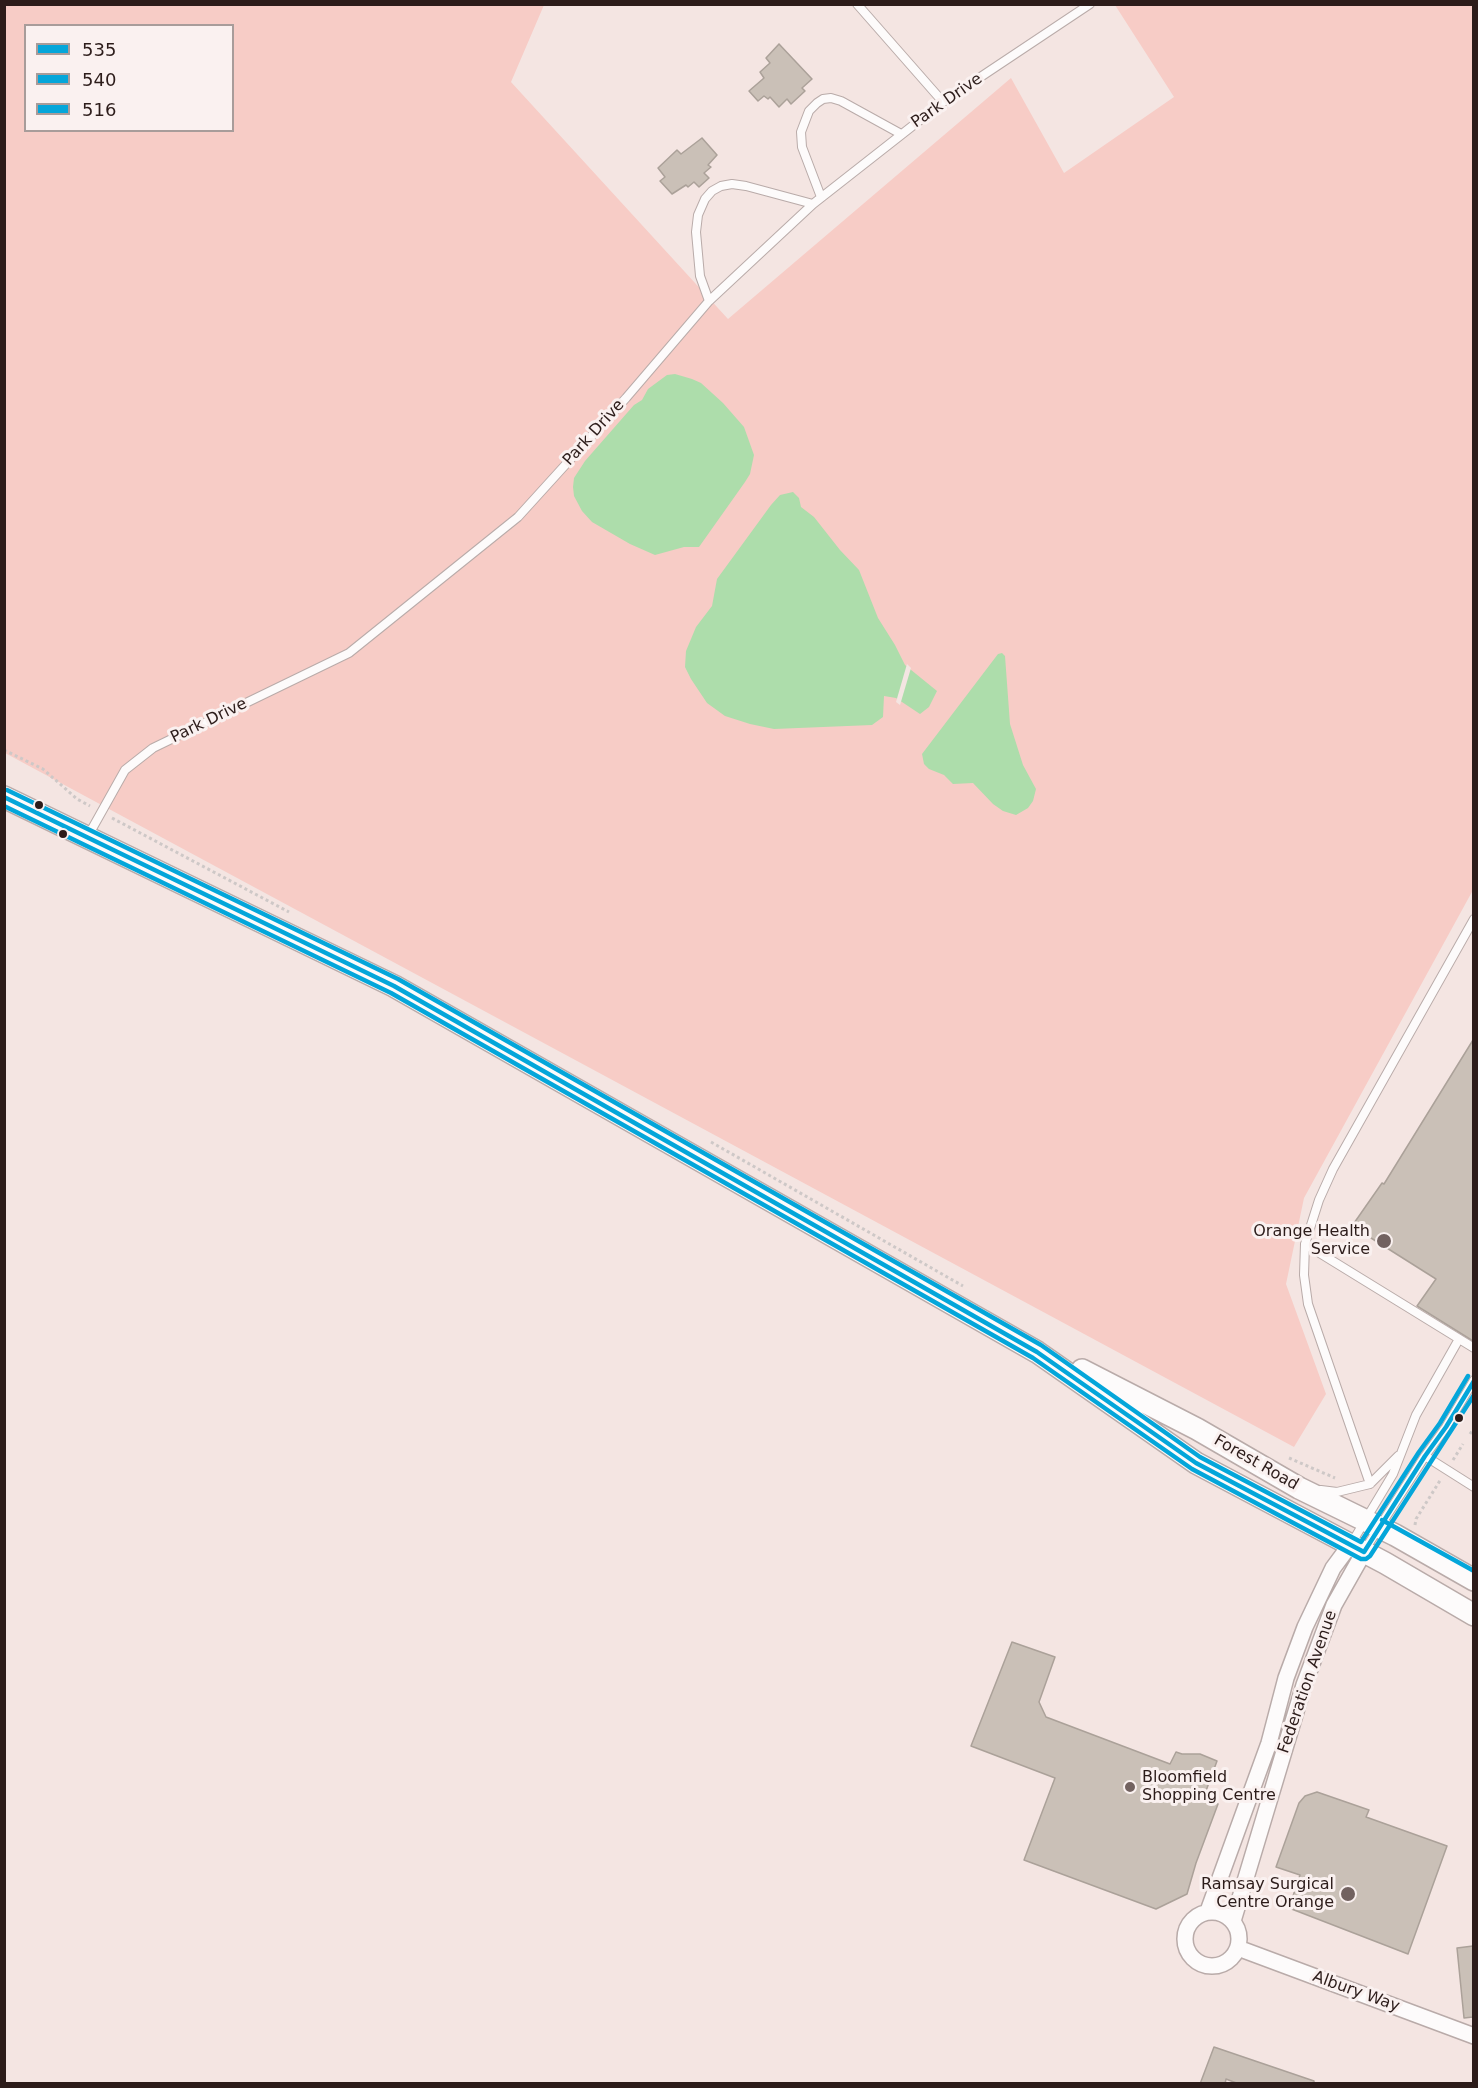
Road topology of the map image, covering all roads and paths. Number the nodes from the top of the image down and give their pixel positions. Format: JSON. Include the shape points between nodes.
{"nodes":[{"id":1,"x":857,"y":4,"type":"edge"},
{"id":2,"x":1090,"y":4,"type":"edge"},
{"id":3,"x":943,"y":102,"type":"junction"},
{"id":4,"x":901,"y":134,"type":"junction"},
{"id":5,"x":821,"y":197,"type":"junction"},
{"id":6,"x":813,"y":204,"type":"junction"},
{"id":7,"x":709,"y":301,"type":"junction"},
{"id":8,"x":4,"y":750,"type":"edge"},
{"id":9,"x":5,"y":799,"type":"edge"},
{"id":10,"x":101,"y":813,"type":"junction"},
{"id":11,"x":88,"y":836,"type":"junction"},
{"id":12,"x":1473,"y":919,"type":"edge"},
{"id":13,"x":1305,"y":1244,"type":"junction"},
{"id":14,"x":1459,"y":1339,"type":"junction"},
{"id":15,"x":1473,"y":1348,"type":"edge"},
{"id":16,"x":1037,"y":1352,"type":"junction"},
{"id":17,"x":1473,"y":1380,"type":"edge"},
{"id":18,"x":1473,"y":1428,"type":"edge"},
{"id":19,"x":1470,"y":1434,"type":"dead end"},
{"id":20,"x":1463,"y":1444,"type":"dead end"},
{"id":21,"x":1401,"y":1452,"type":"junction"},
{"id":22,"x":1425,"y":1456,"type":"junction"},
{"id":23,"x":1452,"y":1462,"type":"dead end"},
{"id":24,"x":1442,"y":1478,"type":"dead end"},
{"id":25,"x":1370,"y":1484,"type":"junction"},
{"id":26,"x":1473,"y":1487,"type":"edge"},
{"id":27,"x":1299,"y":1488,"type":"junction"},
{"id":28,"x":1372,"y":1524,"type":"junction"},
{"id":29,"x":1414,"y":1530,"type":"dead end"},
{"id":30,"x":1357,"y":1548,"type":"junction"},
{"id":31,"x":1473,"y":1580,"type":"edge"},
{"id":32,"x":1473,"y":1615,"type":"edge"},
{"id":33,"x":1208,"y":1911,"type":"junction"},
{"id":34,"x":1233,"y":1921,"type":"junction"},
{"id":35,"x":1238,"y":1948,"type":"junction"},
{"id":36,"x":1473,"y":2036,"type":"edge"}],
"edges":[{"from":1,"to":3,"type":"lane"},
{"from":2,"to":3,"type":"lane","name":"Park Drive"},
{"from":3,"to":4,"type":"lane","name":"Park Drive"},
{"from":4,"to":5,"type":"lane","name":"Park Drive"},
{"from":4,"to":5,"type":"lane","via":[[841,101],[831,98],[817,103],[809,111],[801,132]]},
{"from":5,"to":6,"type":"lane","name":"Park Drive"},
{"from":6,"to":7,"type":"lane","name":"Park Drive"},
{"from":6,"to":7,"type":"lane","via":[[732,184],[712,191],[698,215],[696,232],[700,276]]},
{"from":7,"to":10,"type":"lane","name":"Park Drive","via":[[518,517],[349,653],[153,748],[125,770]]},
{"from":8,"to":10,"type":"path","via":[[43,769],[77,799]]},
{"from":9,"to":11,"type":"main road","name":"Forest Road"},
{"from":10,"to":11,"type":"lane","name":"Park Drive"},
{"from":11,"to":16,"type":"main road","name":"Forest Road","via":[[394,986]]},
{"from":12,"to":13,"type":"lane","via":[[1333,1169]]},
{"from":13,"to":14,"type":"lane"},
{"from":13,"to":25,"type":"lane","via":[[1308,1304]]},
{"from":14,"to":15,"type":"lane"},
{"from":14,"to":21,"type":"lane","via":[[1416,1415]]},
{"from":16,"to":27,"type":"main road","name":"Forest Road","via":[[1066,1362],[1187,1424]]},
{"from":16,"to":30,"type":"main road","name":"Forest Road","via":[[1196,1463]]},
{"from":17,"to":22,"type":"lane"},
{"from":18,"to":19,"type":"path"},
{"from":20,"to":23,"type":"path"},
{"from":21,"to":25,"type":"lane"},
{"from":21,"to":28,"type":"lane"},
{"from":22,"to":26,"type":"lane"},
{"from":22,"to":28,"type":"lane"},
{"from":24,"to":29,"type":"path","via":[[1416,1519]]},
{"from":25,"to":27,"type":"lane","via":[[1337,1492]]},
{"from":27,"to":28,"type":"main road","name":"Forest Road"},
{"from":28,"to":30,"type":"lane"},
{"from":28,"to":30,"type":"lane"},
{"from":28,"to":31,"type":"main road","name":"Forest Road"},
{"from":30,"to":32,"type":"main road","name":"Forest Road"},
{"from":30,"to":33,"type":"street","name":"Federation Avenue","via":[[1333,1568],[1305,1627],[1286,1678],[1269,1743]]},
{"from":30,"to":34,"type":"street","name":"Federation Avenue","via":[[1304,1685]]},
{"from":33,"to":34,"type":"street","via":[[1222,1912]]},
{"from":33,"to":35,"type":"street","via":[[1195,1916],[1186,1927],[1184,1943],[1192,1959],[1218,1966],[1231,1959]]},
{"from":34,"to":35,"type":"street","via":[[1239,1933]]},
{"from":35,"to":36,"type":"street","name":"Albury Way"}]}
